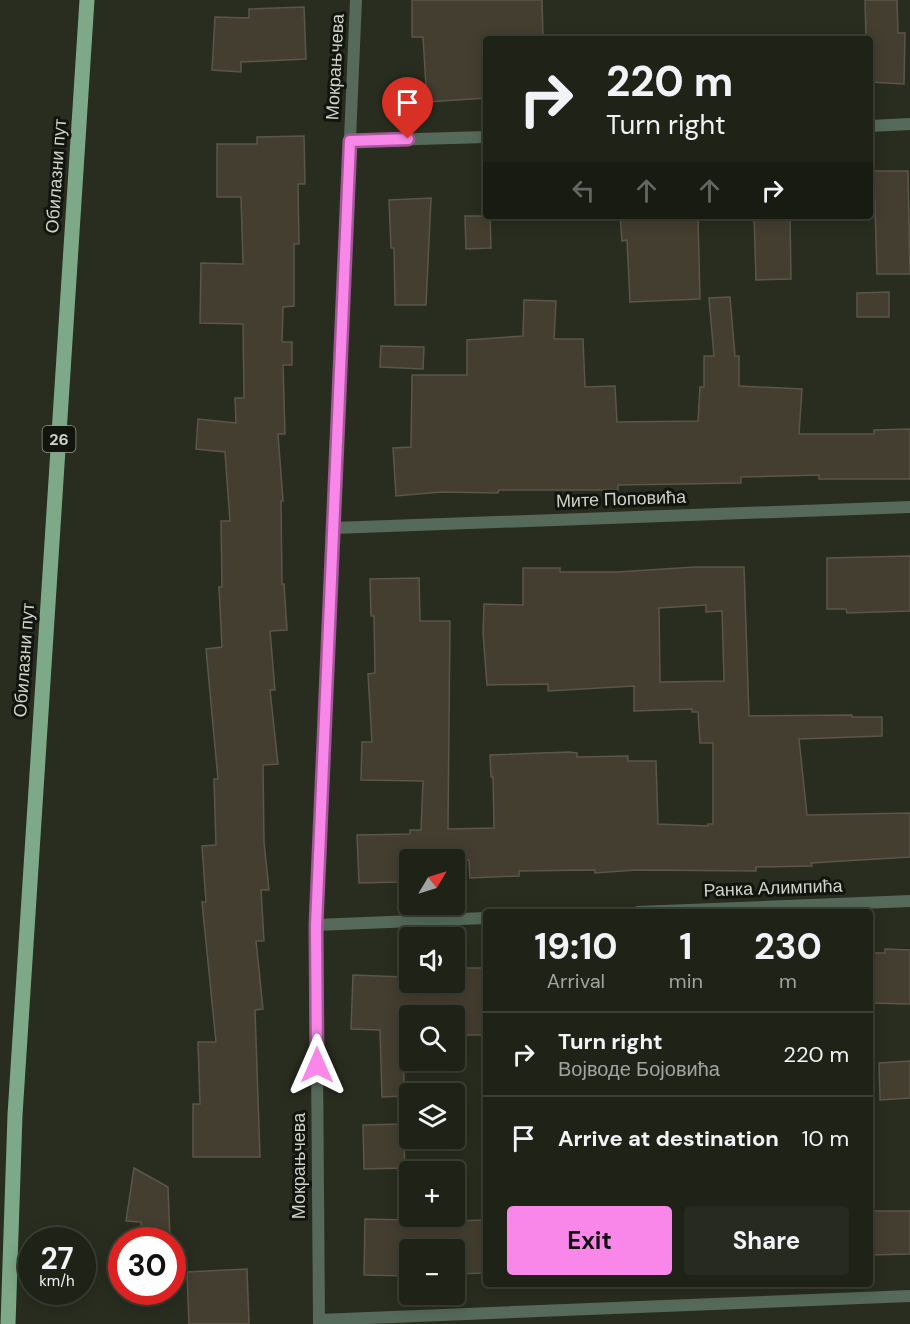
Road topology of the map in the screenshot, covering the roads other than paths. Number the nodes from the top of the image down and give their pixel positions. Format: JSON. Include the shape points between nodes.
{"nodes":[{"id":1,"x":87,"y":0,"type":"edge"},
{"id":2,"x":356,"y":0,"type":"edge"},
{"id":3,"x":910,"y":124,"type":"edge"},
{"id":4,"x":873,"y":126,"type":"edge"},
{"id":5,"x":483,"y":137,"type":"edge"},
{"id":6,"x":350,"y":141,"type":"junction"},
{"id":7,"x":910,"y":507,"type":"edge"},
{"id":8,"x":334,"y":528,"type":"junction"},
{"id":9,"x":910,"y":901,"type":"edge"},
{"id":10,"x":712,"y":909,"type":"edge"},
{"id":11,"x":483,"y":918,"type":"edge"},
{"id":12,"x":316,"y":925,"type":"junction"},
{"id":13,"x":910,"y":1296,"type":"edge"},
{"id":14,"x":319,"y":1322,"type":"edge"},
{"id":15,"x":8,"y":1324,"type":"edge"}],
"edges":[{"from":1,"to":15,"type":"main road","name":"Обилазни пут","number":"26","via":[[15,1114]]},
{"from":2,"to":6,"type":"street","name":"Мокрањчева"},
{"from":3,"to":4,"type":"street"},
{"from":5,"to":6,"type":"street"},
{"from":6,"to":8,"type":"street","name":"Мокрањчева"},
{"from":7,"to":8,"type":"street","name":"Мите Поповића"},
{"from":8,"to":12,"type":"street","name":"Мокрањчева"},
{"from":9,"to":10,"type":"street","name":"Ранка Алимпића"},
{"from":11,"to":12,"type":"street"},
{"from":12,"to":14,"type":"street","name":"Мокрањчева"},
{"from":13,"to":14,"type":"street"}]}
